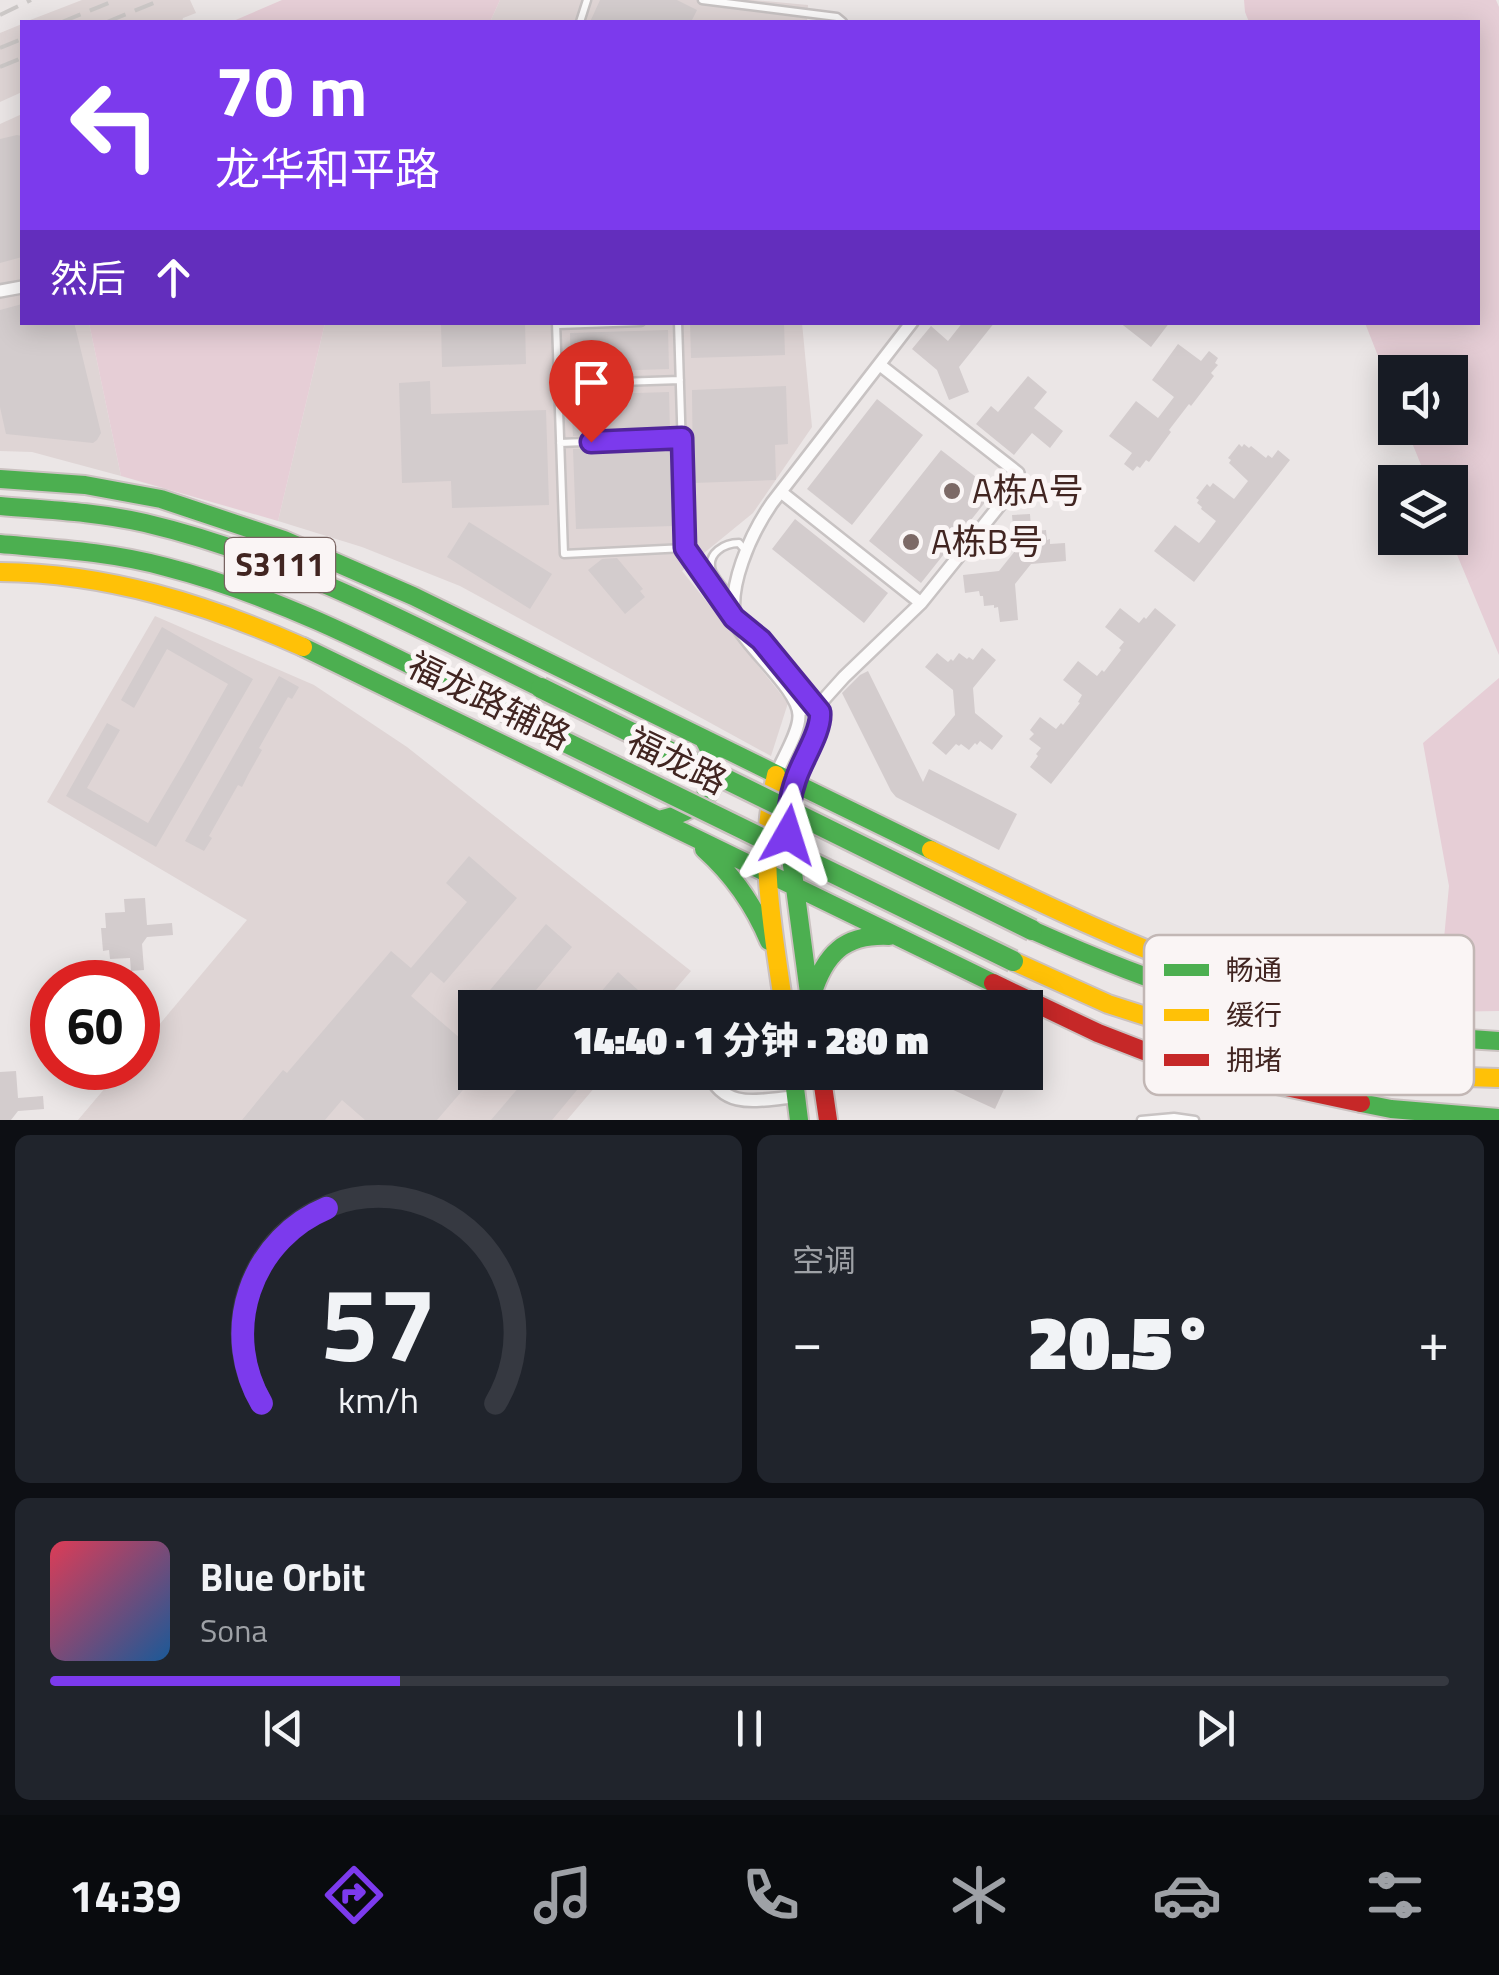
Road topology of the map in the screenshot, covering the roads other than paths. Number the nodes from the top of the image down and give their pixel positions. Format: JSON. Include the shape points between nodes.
{"nodes":[{"id":1,"x":702,"y":0,"type":"edge"},
{"id":2,"x":841,"y":20,"type":"edge"},
{"id":3,"x":556,"y":325,"type":"edge"},
{"id":4,"x":678,"y":325,"type":"edge"},
{"id":5,"x":910,"y":325,"type":"edge"},
{"id":6,"x":880,"y":365,"type":"junction"},
{"id":7,"x":680,"y":380,"type":"junction"},
{"id":8,"x":558,"y":384,"type":"junction"},
{"id":9,"x":682,"y":438,"type":"junction"},
{"id":10,"x":560,"y":442,"type":"junction"},
{"id":11,"x":1018,"y":473,"type":"dead end"},
{"id":12,"x":0,"y":479,"type":"edge"},
{"id":13,"x":781,"y":492,"type":"junction"},
{"id":14,"x":1003,"y":501,"type":"dead end"},
{"id":15,"x":0,"y":506,"type":"edge"},
{"id":16,"x":0,"y":544,"type":"edge"},
{"id":17,"x":685,"y":548,"type":"junction"},
{"id":18,"x":746,"y":553,"type":"junction"},
{"id":19,"x":0,"y":572,"type":"edge"},
{"id":20,"x":735,"y":601,"type":"junction"},
{"id":21,"x":920,"y":603,"type":"junction"},
{"id":22,"x":734,"y":618,"type":"junction"},
{"id":23,"x":817,"y":707,"type":"junction"},
{"id":24,"x":799,"y":710,"type":"junction"},
{"id":25,"x":702,"y":738,"type":"junction"},
{"id":26,"x":785,"y":780,"type":"junction"},
{"id":27,"x":658,"y":820,"type":"junction"},
{"id":28,"x":680,"y":831,"type":"junction"},
{"id":29,"x":766,"y":871,"type":"junction"},
{"id":30,"x":794,"y":884,"type":"junction"},
{"id":31,"x":900,"y":938,"type":"junction"},
{"id":32,"x":1144,"y":950,"type":"edge"},
{"id":33,"x":779,"y":969,"type":"junction"},
{"id":34,"x":1144,"y":976,"type":"edge"},
{"id":35,"x":782,"y":990,"type":"edge"},
{"id":36,"x":809,"y":990,"type":"edge"},
{"id":37,"x":815,"y":990,"type":"edge"},
{"id":38,"x":1144,"y":1016,"type":"edge"},
{"id":39,"x":1474,"y":1040,"type":"edge"},
{"id":40,"x":1499,"y":1042,"type":"edge"},
{"id":41,"x":1144,"y":1053,"type":"edge"},
{"id":42,"x":1474,"y":1077,"type":"edge"},
{"id":43,"x":1499,"y":1078,"type":"edge"},
{"id":44,"x":719,"y":1090,"type":"edge"},
{"id":45,"x":795,"y":1090,"type":"edge"},
{"id":46,"x":824,"y":1090,"type":"edge"},
{"id":47,"x":1326,"y":1095,"type":"edge"},
{"id":48,"x":796,"y":1096,"type":"junction"},
{"id":49,"x":1499,"y":1118,"type":"edge"},
{"id":50,"x":799,"y":1120,"type":"edge"},
{"id":51,"x":828,"y":1120,"type":"edge"},
{"id":52,"x":1141,"y":1120,"type":"edge"},
{"id":53,"x":1195,"y":1120,"type":"edge"}],
"edges":[{"from":1,"to":2,"type":"lane"},
{"from":3,"to":8,"type":"lane"},
{"from":4,"to":7,"type":"lane"},
{"from":5,"to":6,"type":"street"},
{"from":6,"to":11,"type":"street"},
{"from":6,"to":13,"type":"street"},
{"from":7,"to":8,"type":"lane"},
{"from":7,"to":9,"type":"lane"},
{"from":8,"to":10,"type":"lane"},
{"from":9,"to":10,"type":"lane"},
{"from":9,"to":17,"type":"lane"},
{"from":10,"to":17,"type":"lane","via":[[564,554]]},
{"from":12,"to":25,"type":"main road","name":"福龙路辅路","via":[[161,499],[284,540]]},
{"from":13,"to":18,"type":"street"},
{"from":13,"to":21,"type":"street"},
{"from":14,"to":21,"type":"street"},
{"from":15,"to":34,"type":"main road","name":"福龙路","number":"S3111","bridge":true,"via":[[142,522],[322,582],[1032,930]]},
{"from":16,"to":38,"type":"main road","name":"福龙路","number":"S3111","bridge":true,"via":[[103,553],[228,585],[346,634],[1013,961]]},
{"from":17,"to":22,"type":"lane"},
{"from":18,"to":20,"type":"street"},
{"from":18,"to":20,"type":"lane","via":[[742,545],[728,544],[712,562]]},
{"from":19,"to":27,"type":"main road","name":"福龙路辅路","via":[[76,576],[222,612]]},
{"from":20,"to":22,"type":"street"},
{"from":21,"to":23,"type":"street"},
{"from":22,"to":23,"type":"street"},
{"from":22,"to":24,"type":"street"},
{"from":23,"to":24,"type":"street"},
{"from":23,"to":26,"type":"street","via":[[820,725]]},
{"from":24,"to":26,"type":"street"},
{"from":25,"to":26,"type":"main road","name":"福龙路辅路"},
{"from":25,"to":27,"type":"main road","via":[[716,769],[710,790],[684,814]]},
{"from":26,"to":29,"type":"main road","via":[[768,810]]},
{"from":26,"to":30,"type":"main road"},
{"from":26,"to":32,"type":"main road","name":"福龙路辅路"},
{"from":27,"to":28,"type":"main road","name":"福龙路辅路"},
{"from":28,"to":29,"type":"main road","name":"福龙路辅路"},
{"from":28,"to":33,"type":"main road","via":[[718,861],[752,902]]},
{"from":29,"to":30,"type":"main road","name":"福龙路辅路"},
{"from":29,"to":33,"type":"main road"},
{"from":30,"to":31,"type":"main road","name":"福龙路辅路"},
{"from":30,"to":36,"type":"main road"},
{"from":31,"to":37,"type":"main road","via":[[874,934],[849,941],[828,958]]},
{"from":31,"to":41,"type":"main road","name":"福龙路辅路"},
{"from":33,"to":35,"type":"main road"},
{"from":39,"to":40,"type":"main road","name":"福龙路","number":"S3111"},
{"from":42,"to":43,"type":"main road","name":"福龙路","number":"S3111"},
{"from":44,"to":48,"type":"street","via":[[734,1100]]},
{"from":45,"to":48,"type":"main road"},
{"from":46,"to":51,"type":"main road"},
{"from":47,"to":49,"type":"main road","name":"福龙路辅路","via":[[1391,1109]]},
{"from":48,"to":50,"type":"main road"},
{"from":52,"to":53,"type":"lane"}]}
